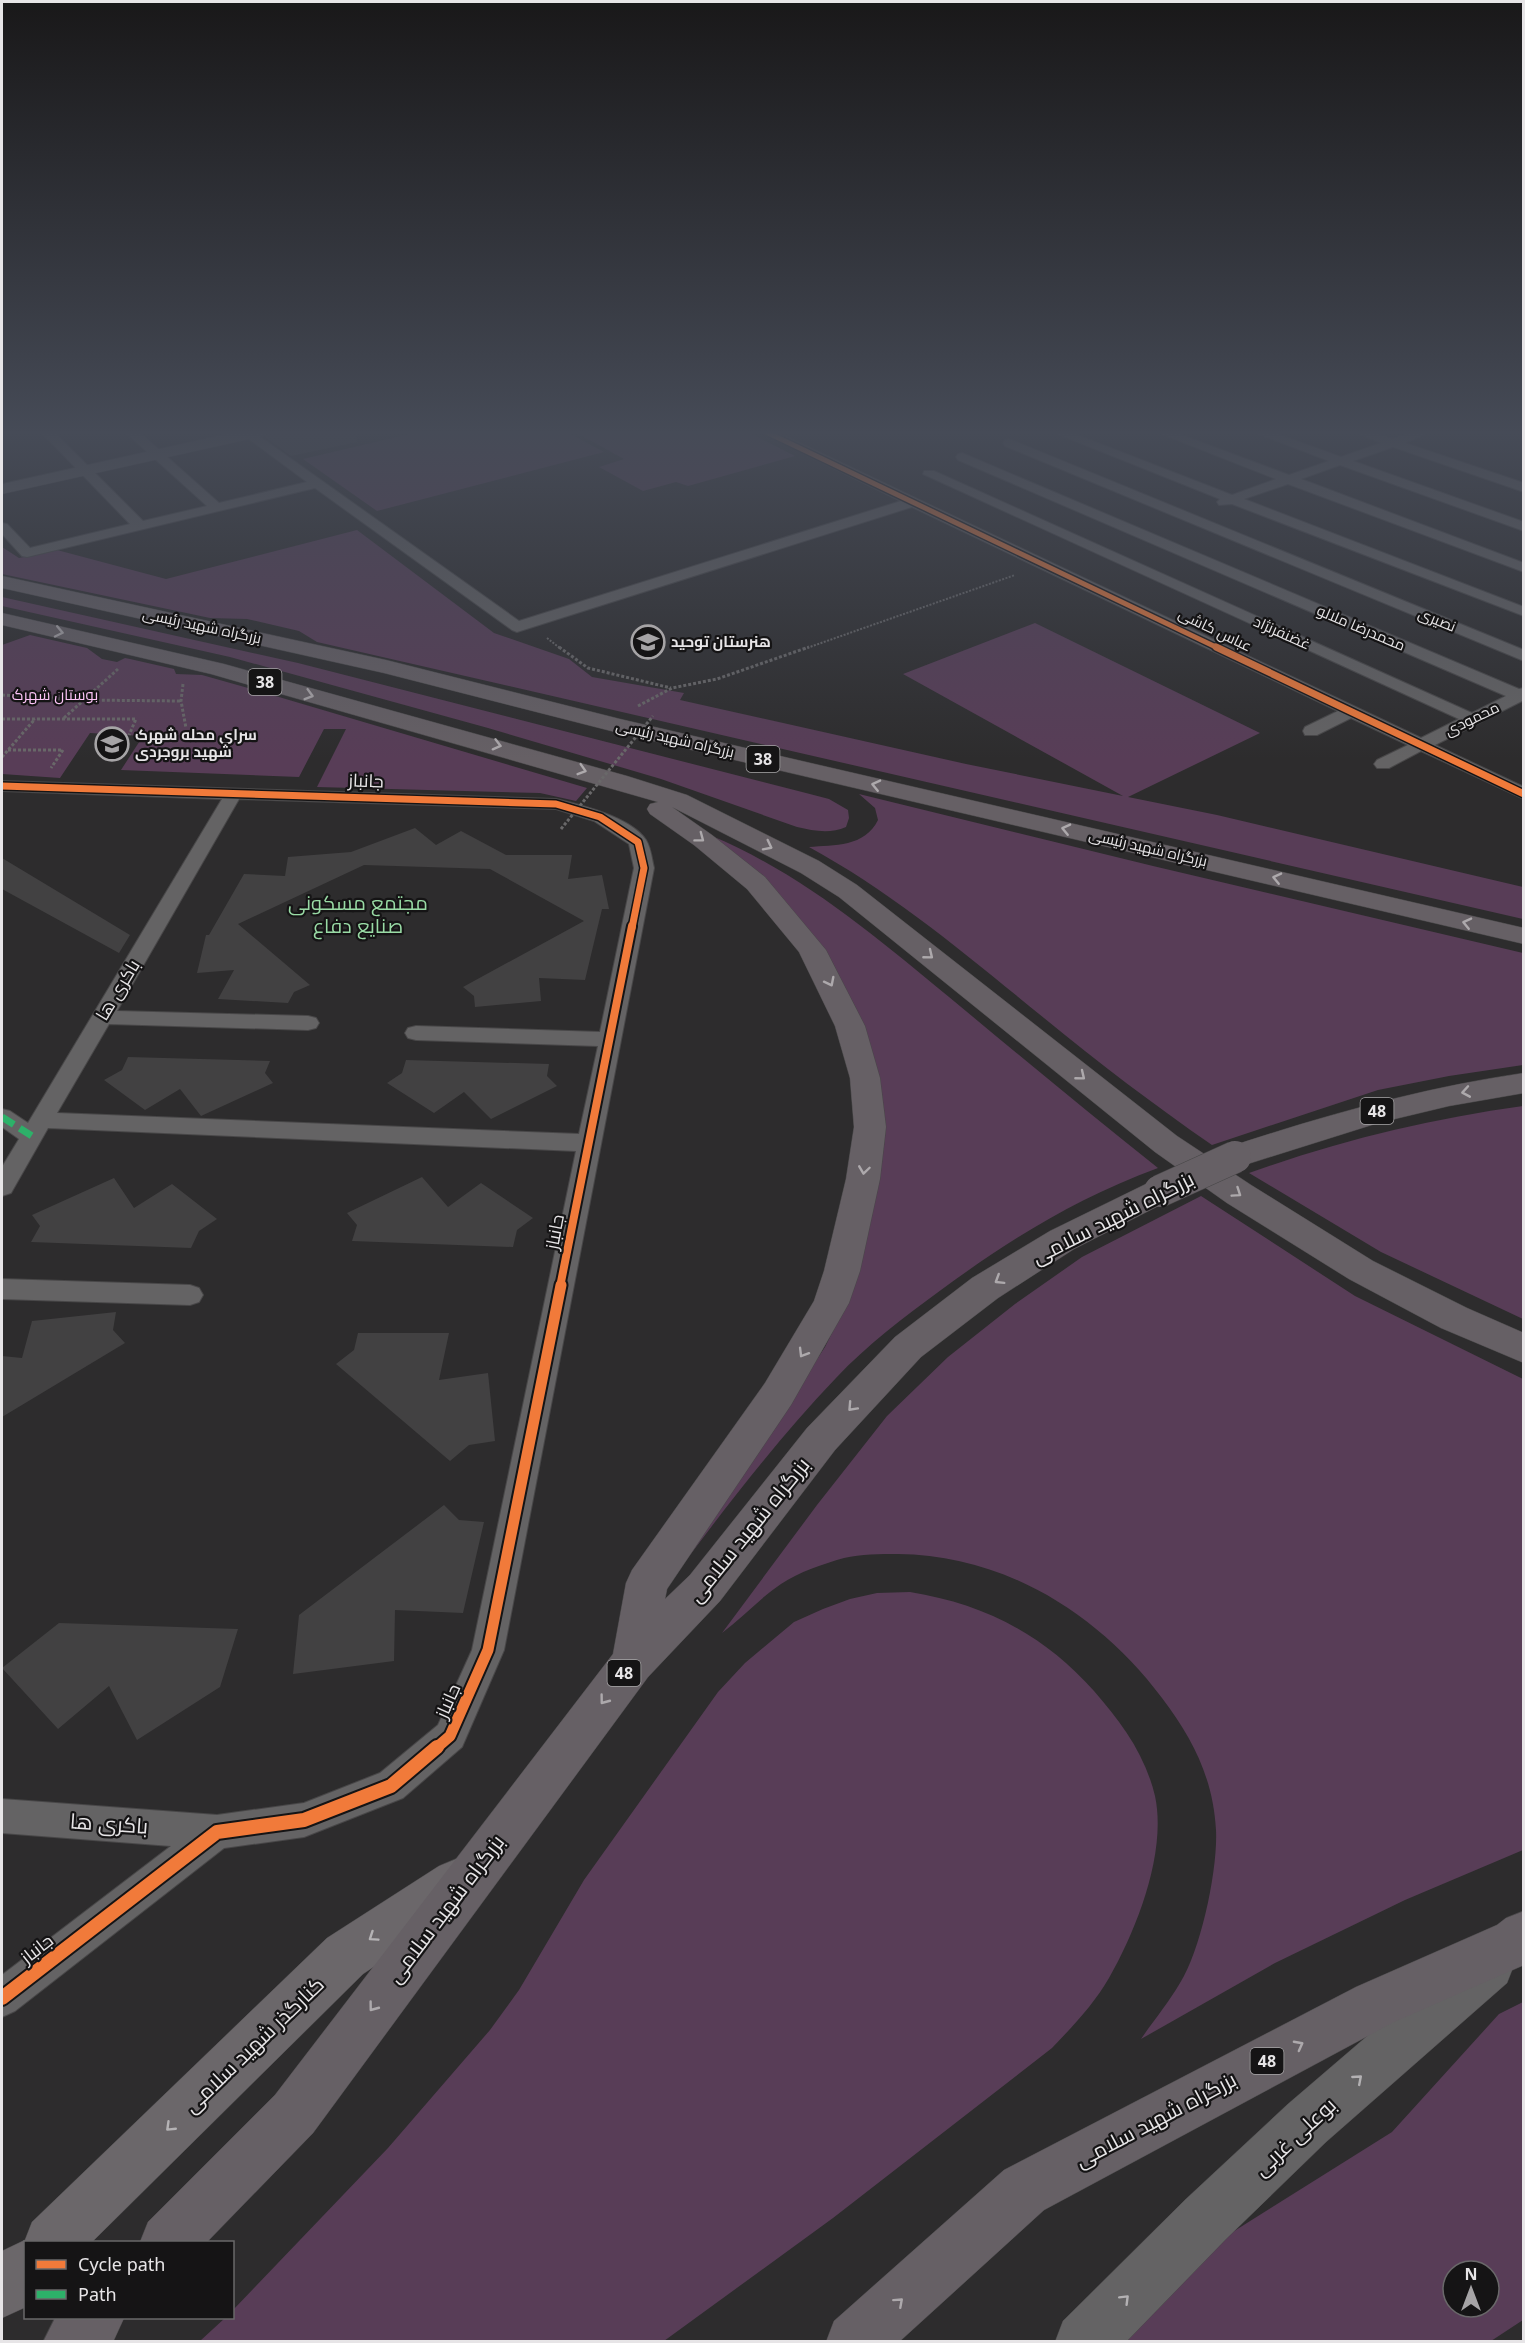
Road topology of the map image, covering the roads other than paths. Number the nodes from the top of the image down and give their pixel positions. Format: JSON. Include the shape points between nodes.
{"nodes":[{"id":1,"x":15,"y":540,"type":"edge"},
{"id":2,"x":80,"y":540,"type":"edge"},
{"id":3,"x":398,"y":540,"type":"edge"},
{"id":4,"x":791,"y":540,"type":"edge"},
{"id":5,"x":993,"y":540,"type":"edge"},
{"id":6,"x":1075,"y":540,"type":"edge"},
{"id":7,"x":1114,"y":540,"type":"edge"},
{"id":8,"x":1157,"y":540,"type":"edge"},
{"id":9,"x":1244,"y":540,"type":"edge"},
{"id":10,"x":1336,"y":540,"type":"edge"},
{"id":11,"x":1451,"y":540,"type":"edge"},
{"id":12,"x":1092,"y":548,"type":"junction"},
{"id":13,"x":1045,"y":565,"type":"junction"},
{"id":14,"x":1524,"y":568,"type":"edge"},
{"id":15,"x":2,"y":582,"type":"edge"},
{"id":16,"x":1524,"y":612,"type":"edge"},
{"id":17,"x":2,"y":620,"type":"edge"},
{"id":18,"x":1524,"y":656,"type":"edge"},
{"id":19,"x":1517,"y":701,"type":"edge"},
{"id":20,"x":1351,"y":711,"type":"junction"},
{"id":21,"x":1472,"y":719,"type":"junction"},
{"id":22,"x":1311,"y":731,"type":"dead end"},
{"id":23,"x":1420,"y":744,"type":"junction"},
{"id":24,"x":1383,"y":764,"type":"dead end"},
{"id":25,"x":618,"y":781,"type":"junction"},
{"id":26,"x":2,"y":786,"type":"edge"},
{"id":27,"x":234,"y":793,"type":"junction"},
{"id":28,"x":1524,"y":794,"type":"edge"},
{"id":29,"x":1524,"y":936,"type":"edge"},
{"id":30,"x":102,"y":1017,"type":"junction"},
{"id":31,"x":308,"y":1023,"type":"dead end"},
{"id":32,"x":416,"y":1033,"type":"dead end"},
{"id":33,"x":610,"y":1039,"type":"junction"},
{"id":34,"x":1524,"y":1083,"type":"edge"},
{"id":35,"x":2,"y":1117,"type":"edge"},
{"id":36,"x":37,"y":1128,"type":"junction"},
{"id":37,"x":589,"y":1143,"type":"junction"},
{"id":38,"x":2,"y":1187,"type":"edge"},
{"id":39,"x":2,"y":1288,"type":"edge"},
{"id":40,"x":190,"y":1295,"type":"dead end"},
{"id":41,"x":1524,"y":1348,"type":"edge"},
{"id":42,"x":633,"y":1662,"type":"junction"},
{"id":43,"x":2,"y":1816,"type":"edge"},
{"id":44,"x":217,"y":1832,"type":"junction"},
{"id":45,"x":475,"y":1870,"type":"junction"},
{"id":46,"x":1519,"y":1939,"type":"edge"},
{"id":47,"x":2,"y":1998,"type":"edge"},
{"id":48,"x":53,"y":2241,"type":"edge"},
{"id":49,"x":169,"y":2241,"type":"edge"},
{"id":50,"x":24,"y":2270,"type":"edge"},
{"id":51,"x":2,"y":2289,"type":"edge"},
{"id":52,"x":94,"y":2319,"type":"edge"},
{"id":53,"x":72,"y":2342,"type":"edge"},
{"id":54,"x":855,"y":2342,"type":"edge"},
{"id":55,"x":1084,"y":2342,"type":"edge"}],
"edges":[{"from":1,"to":2,"type":"street","via":[[27,553]]},
{"from":3,"to":4,"type":"street","via":[[522,625]]},
{"from":5,"to":13,"type":"street","name":"عباس کاشی"},
{"from":6,"to":12,"type":"street","name":"غضنفرنژاد"},
{"from":7,"to":12,"type":"street"},
{"from":8,"to":19,"type":"street","name":"محمدرضا ملالو"},
{"from":9,"to":18,"type":"street","name":"نصیری"},
{"from":10,"to":16,"type":"street"},
{"from":11,"to":14,"type":"street"},
{"from":12,"to":13,"type":"street"},
{"from":12,"to":21,"type":"street","name":"غضنفرنژاد"},
{"from":13,"to":20,"type":"street","name":"عباس کاشی"},
{"from":29,"to":15,"type":"highway","name":"بزرگراه شهید رئیسی","number":"38","one_way":true,"via":[[619,726],[386,667]]},
{"from":17,"to":25,"type":"highway","number":"38","one_way":true,"via":[[216,669]]},
{"from":19,"to":21,"type":"street","name":"محمودی"},
{"from":20,"to":22,"type":"street"},
{"from":20,"to":23,"type":"street","name":"عباس کاشی"},
{"from":21,"to":23,"type":"street","name":"محمودی"},
{"from":23,"to":24,"type":"street","name":"محمودی"},
{"from":23,"to":28,"type":"street","name":"عباس کاشی"},
{"from":25,"to":41,"type":"highway","number":"38","one_way":true,"via":[[678,800],[810,867],[848,891],[1166,1144],[1239,1194],[1361,1269],[1454,1318]]},
{"from":25,"to":42,"type":"highway","one_way":true,"via":[[703,840],[756,884],[812,950],[850,1026],[865,1078],[870,1127],[860,1190],[831,1303],[778,1394],[647,1582]]},
{"from":26,"to":27,"type":"street","name":"جانباز"},
{"from":27,"to":30,"type":"street","name":"باکری ها"},
{"from":27,"to":33,"type":"street","name":"جانباز","via":[[556,804],[596,813],[615,824],[638,842],[644,868]]},
{"from":30,"to":31,"type":"street"},
{"from":30,"to":36,"type":"street","name":"باکری ها"},
{"from":32,"to":33,"type":"street"},
{"from":33,"to":37,"type":"street","name":"جانباز"},
{"from":34,"to":42,"type":"highway","name":"بزرگراه شهید سلامی","number":"48","one_way":true,"bridge":true,"via":[[1394,1107],[1236,1157],[1053,1246],[985,1288],[908,1347],[821,1439],[705,1588]]},
{"from":35,"to":36,"type":"street"},
{"from":36,"to":37,"type":"street"},
{"from":36,"to":38,"type":"street","name":"باکری ها"},
{"from":37,"to":44,"type":"street","name":"جانباز","via":[[488,1650],[450,1736],[391,1786],[304,1820]]},
{"from":39,"to":40,"type":"street"},
{"from":42,"to":45,"type":"highway","name":"بزرگراه شهید سلامی","number":"48","one_way":true},
{"from":43,"to":44,"type":"street","name":"باکری ها"},
{"from":44,"to":47,"type":"street","name":"جانباز"},
{"from":45,"to":48,"type":"main road","name":"کنارگذر شهید سلامی","one_way":true,"via":[[345,1956]]},
{"from":45,"to":49,"type":"highway","name":"بزرگراه شهید سلامی","number":"48","one_way":true,"via":[[294,2114]]},
{"from":54,"to":46,"type":"highway","name":"بزرگراه شهید سلامی","number":"48","one_way":true,"via":[[1024,2190],[1374,2005]]},
{"from":55,"to":46,"type":"main road","name":"بوعلی غربی","one_way":true,"via":[[1307,2123]]},
{"from":50,"to":51,"type":"main road"},
{"from":52,"to":53,"type":"highway"}]}
